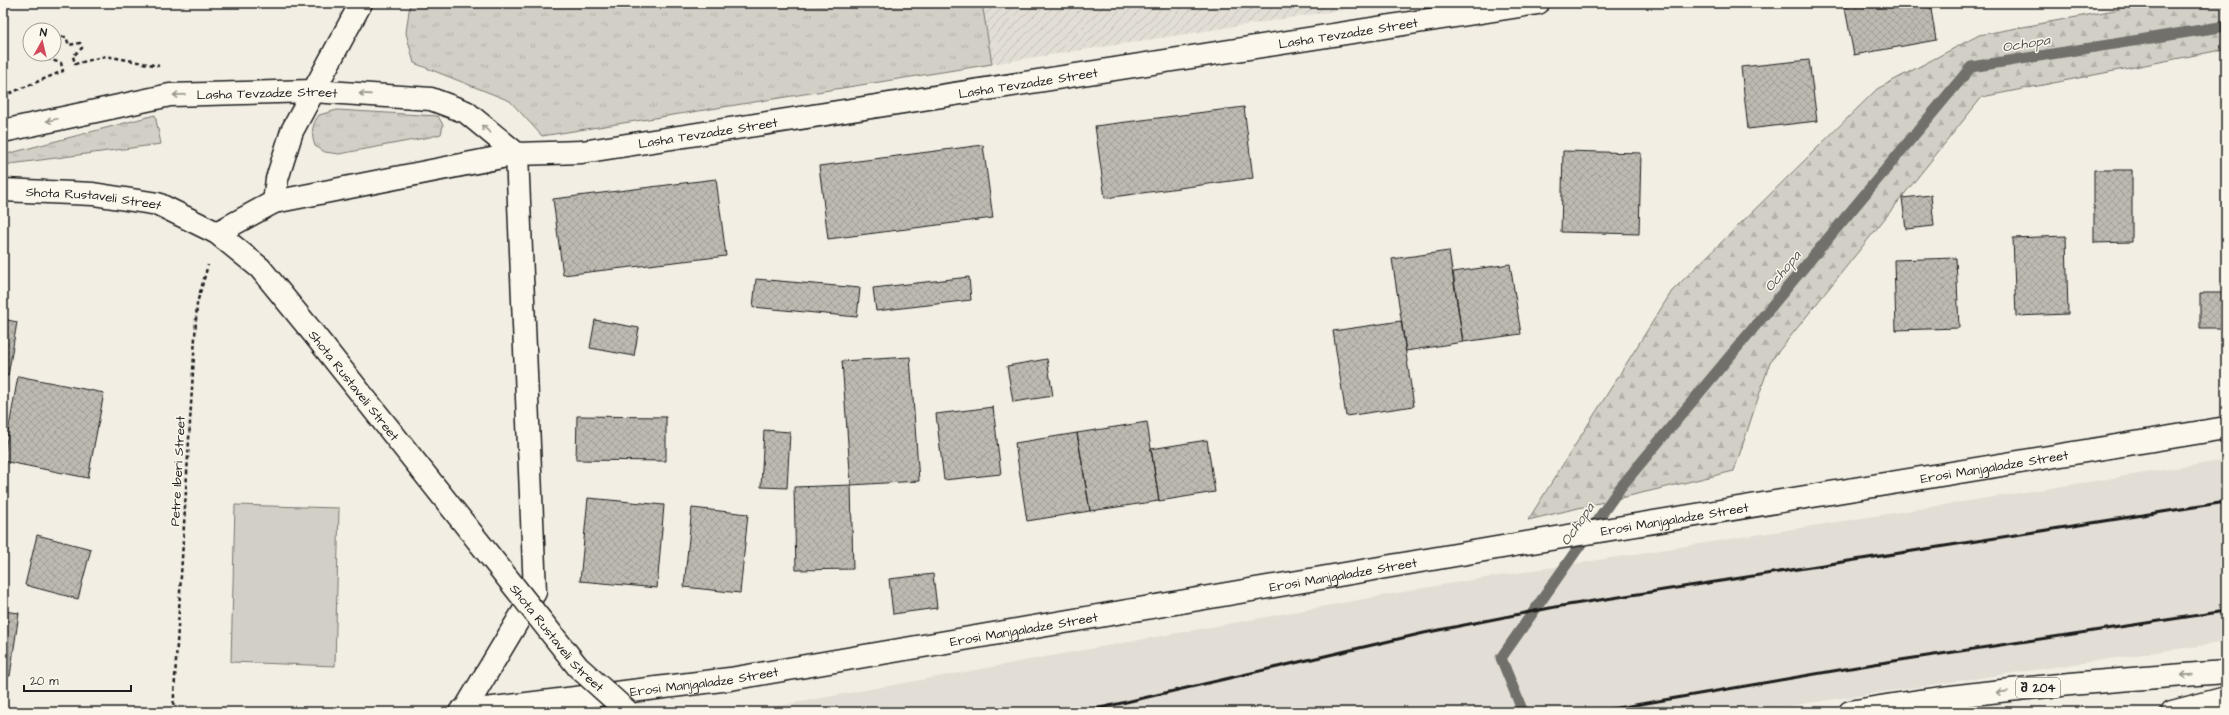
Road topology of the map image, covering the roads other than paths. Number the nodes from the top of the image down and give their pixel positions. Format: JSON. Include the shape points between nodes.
{"nodes":[{"id":1,"x":361,"y":3,"type":"edge"},
{"id":2,"x":1538,"y":3,"type":"edge"},
{"id":3,"x":313,"y":91,"type":"junction"},
{"id":4,"x":3,"y":131,"type":"edge"},
{"id":5,"x":517,"y":154,"type":"junction"},
{"id":6,"x":3,"y":190,"type":"edge"},
{"id":7,"x":274,"y":202,"type":"junction"},
{"id":8,"x":217,"y":233,"type":"junction"},
{"id":9,"x":2226,"y":428,"type":"edge"},
{"id":10,"x":2226,"y":672,"type":"edge"},
{"id":11,"x":2226,"y":698,"type":"edge"},
{"id":12,"x":1898,"y":708,"type":"edge"},
{"id":13,"x":462,"y":712,"type":"edge"},
{"id":14,"x":628,"y":712,"type":"edge"},
{"id":15,"x":1850,"y":712,"type":"edge"},
{"id":16,"x":2172,"y":712,"type":"edge"}],
"edges":[{"from":1,"to":3,"type":"street"},
{"from":2,"to":5,"type":"street","name":"Lasha Tevzadze Street","via":[[582,152]]},
{"from":3,"to":4,"type":"street","name":"Lasha Tevzadze Street","one_way":true,"via":[[170,95]]},
{"from":5,"to":3,"type":"street","name":"Lasha Tevzadze Street","one_way":true,"via":[[466,112],[431,99]]},
{"from":3,"to":7,"type":"street","via":[[292,131],[277,179]]},
{"from":5,"to":7,"type":"street","name":"Lasha Tevzadze Street"},
{"from":5,"to":13,"type":"street","via":[[535,592]]},
{"from":6,"to":8,"type":"street","name":"Shota Rustaveli Street","via":[[93,194],[158,204]]},
{"from":7,"to":8,"type":"street","name":"Lasha Tevzadze Street"},
{"from":8,"to":14,"type":"street","name":"Shota Rustaveli Street","bridge":true,"via":[[260,268],[578,668]]},
{"from":9,"to":13,"type":"street","name":"Erosi Manjgaladze Street","via":[[1514,545],[730,679]]},
{"from":10,"to":12,"type":"street","number":"შ 204","one_way":true,"via":[[2114,680]]},
{"from":11,"to":16,"type":"street"},
{"from":12,"to":15,"type":"street","number":"შ 204"}]}
